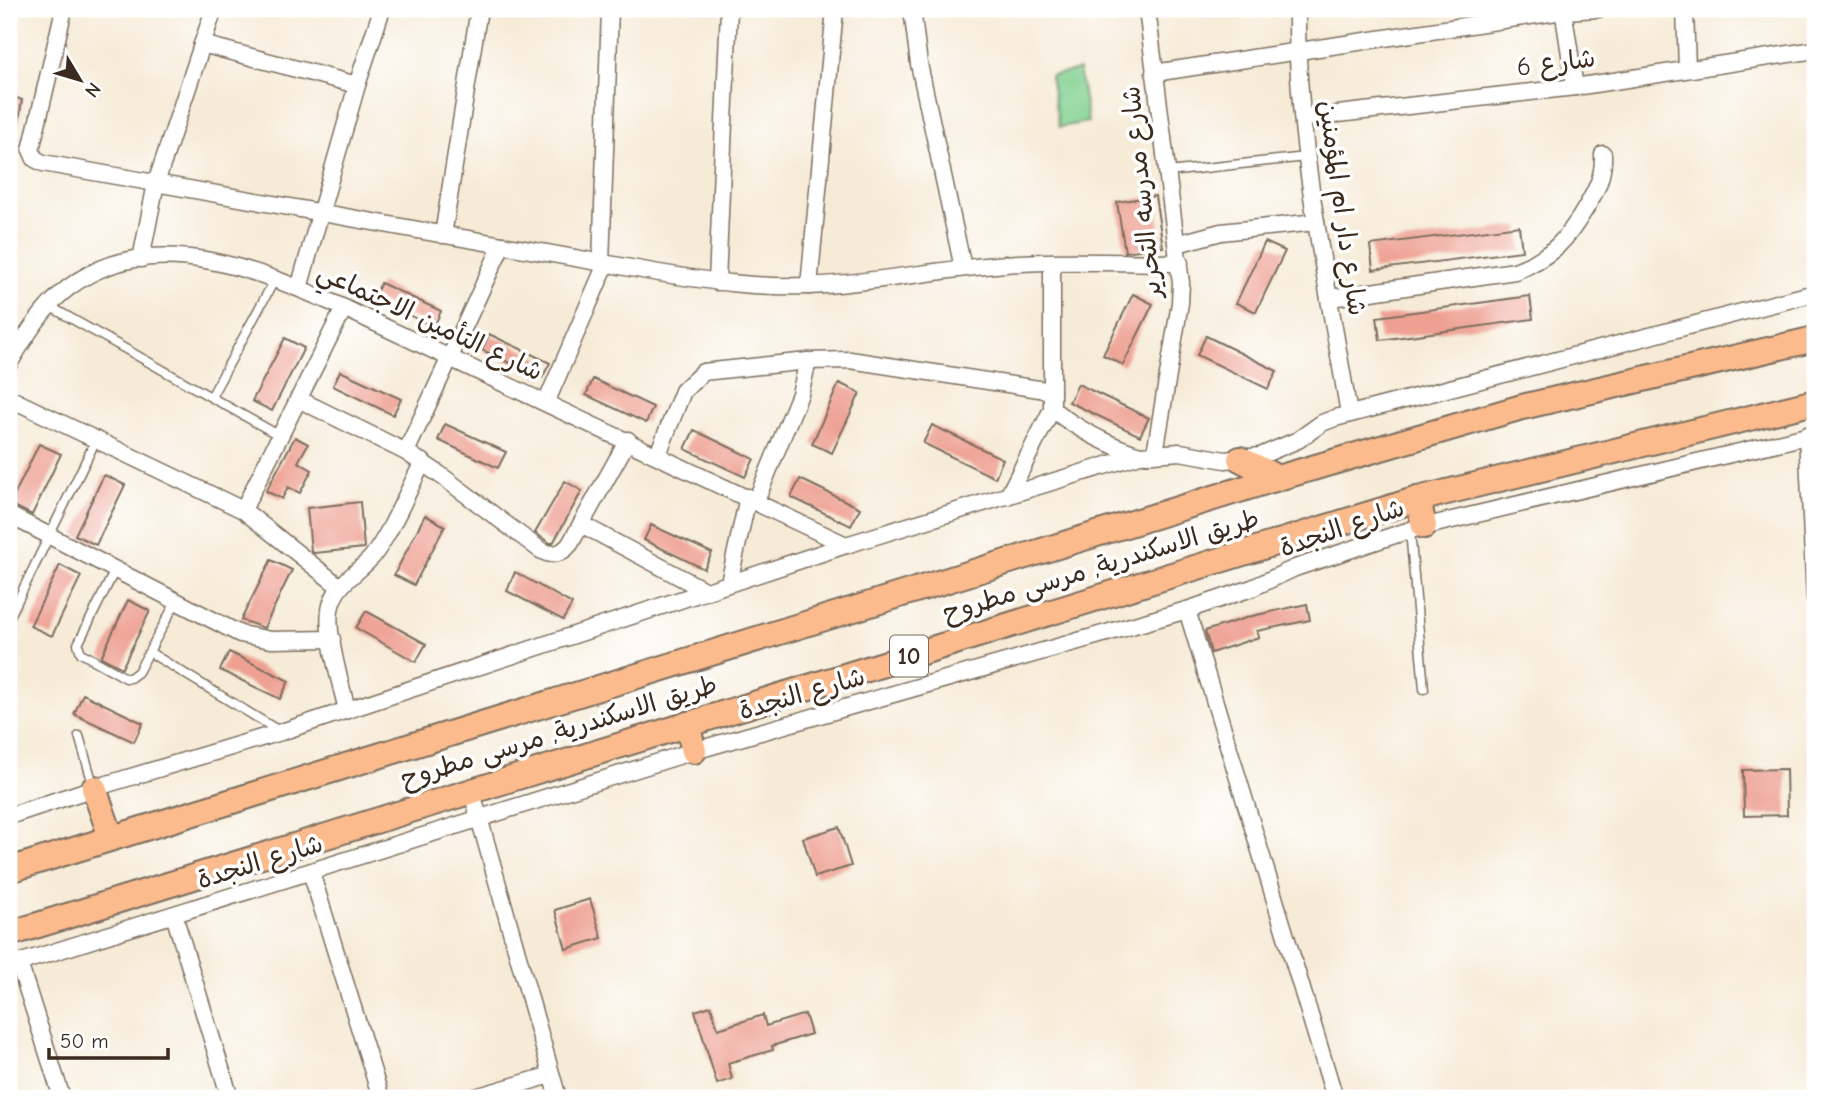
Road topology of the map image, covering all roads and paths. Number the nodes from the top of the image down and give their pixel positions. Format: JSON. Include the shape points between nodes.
{"nodes":[{"id":1,"x":64,"y":9,"type":"edge"},
{"id":2,"x":214,"y":9,"type":"edge"},
{"id":3,"x":382,"y":9,"type":"edge"},
{"id":4,"x":479,"y":9,"type":"edge"},
{"id":5,"x":610,"y":9,"type":"edge"},
{"id":6,"x":729,"y":9,"type":"edge"},
{"id":7,"x":835,"y":9,"type":"edge"},
{"id":8,"x":912,"y":9,"type":"edge"},
{"id":9,"x":1147,"y":9,"type":"edge"},
{"id":10,"x":1297,"y":9,"type":"edge"},
{"id":11,"x":1598,"y":9,"type":"edge"},
{"id":12,"x":1685,"y":9,"type":"edge"},
{"id":13,"x":1563,"y":10,"type":"edge"},
{"id":14,"x":202,"y":44,"type":"junction"},
{"id":15,"x":1297,"y":50,"type":"junction"},
{"id":16,"x":1815,"y":50,"type":"edge"},
{"id":17,"x":1687,"y":69,"type":"junction"},
{"id":18,"x":1154,"y":73,"type":"junction"},
{"id":19,"x":357,"y":85,"type":"junction"},
{"id":20,"x":1575,"y":87,"type":"junction"},
{"id":21,"x":1303,"y":118,"type":"junction"},
{"id":22,"x":1603,"y":154,"type":"dead end"},
{"id":23,"x":1306,"y":157,"type":"junction"},
{"id":24,"x":1168,"y":172,"type":"junction"},
{"id":25,"x":156,"y":183,"type":"junction"},
{"id":26,"x":320,"y":213,"type":"junction"},
{"id":27,"x":1316,"y":222,"type":"junction"},
{"id":28,"x":443,"y":235,"type":"junction"},
{"id":29,"x":1177,"y":244,"type":"junction"},
{"id":30,"x":502,"y":245,"type":"junction"},
{"id":31,"x":141,"y":259,"type":"junction"},
{"id":32,"x":1052,"y":262,"type":"junction"},
{"id":33,"x":604,"y":263,"type":"junction"},
{"id":34,"x":1180,"y":263,"type":"junction"},
{"id":35,"x":963,"y":268,"type":"junction"},
{"id":36,"x":275,"y":279,"type":"junction"},
{"id":37,"x":717,"y":282,"type":"junction"},
{"id":38,"x":809,"y":286,"type":"junction"},
{"id":39,"x":299,"y":288,"type":"junction"},
{"id":40,"x":1815,"y":293,"type":"edge"},
{"id":41,"x":1330,"y":298,"type":"junction"},
{"id":42,"x":49,"y":306,"type":"junction"},
{"id":43,"x":344,"y":308,"type":"junction"},
{"id":44,"x":1815,"y":339,"type":"edge"},
{"id":45,"x":450,"y":358,"type":"junction"},
{"id":46,"x":808,"y":361,"type":"junction"},
{"id":47,"x":9,"y":364,"type":"edge"},
{"id":48,"x":1052,"y":391,"type":"junction"},
{"id":49,"x":211,"y":397,"type":"junction"},
{"id":50,"x":9,"y":398,"type":"edge"},
{"id":51,"x":298,"y":399,"type":"junction"},
{"id":52,"x":546,"y":403,"type":"junction"},
{"id":53,"x":1815,"y":404,"type":"edge"},
{"id":54,"x":1052,"y":409,"type":"junction"},
{"id":55,"x":1349,"y":414,"type":"junction"},
{"id":56,"x":1811,"y":435,"type":"edge"},
{"id":57,"x":280,"y":436,"type":"junction"},
{"id":58,"x":96,"y":440,"type":"junction"},
{"id":59,"x":628,"y":440,"type":"junction"},
{"id":60,"x":406,"y":452,"type":"junction"},
{"id":61,"x":659,"y":454,"type":"junction"},
{"id":62,"x":1148,"y":454,"type":"junction"},
{"id":63,"x":1240,"y":459,"type":"junction"},
{"id":64,"x":423,"y":462,"type":"junction"},
{"id":65,"x":1278,"y":478,"type":"junction"},
{"id":66,"x":1008,"y":496,"type":"junction"},
{"id":67,"x":752,"y":499,"type":"junction"},
{"id":68,"x":1418,"y":499,"type":"junction"},
{"id":69,"x":243,"y":510,"type":"junction"},
{"id":70,"x":9,"y":515,"type":"edge"},
{"id":71,"x":581,"y":524,"type":"junction"},
{"id":72,"x":1417,"y":528,"type":"junction"},
{"id":73,"x":49,"y":536,"type":"junction"},
{"id":74,"x":846,"y":545,"type":"junction"},
{"id":75,"x":115,"y":570,"type":"junction"},
{"id":76,"x":729,"y":583,"type":"junction"},
{"id":77,"x":340,"y":587,"type":"junction"},
{"id":78,"x":706,"y":591,"type":"junction"},
{"id":79,"x":1815,"y":599,"type":"edge"},
{"id":80,"x":176,"y":602,"type":"junction"},
{"id":81,"x":1187,"y":610,"type":"junction"},
{"id":82,"x":10,"y":614,"type":"dead end"},
{"id":83,"x":332,"y":639,"type":"junction"},
{"id":84,"x":149,"y":652,"type":"junction"},
{"id":85,"x":1424,"y":689,"type":"dead end"},
{"id":86,"x":347,"y":710,"type":"junction"},
{"id":87,"x":687,"y":724,"type":"junction"},
{"id":88,"x":281,"y":732,"type":"junction"},
{"id":89,"x":79,"y":736,"type":"dead end"},
{"id":90,"x":694,"y":751,"type":"junction"},
{"id":91,"x":94,"y":788,"type":"junction"},
{"id":92,"x":471,"y":789,"type":"junction"},
{"id":93,"x":9,"y":816,"type":"edge"},
{"id":94,"x":479,"y":819,"type":"junction"},
{"id":95,"x":111,"y":837,"type":"junction"},
{"id":96,"x":9,"y":870,"type":"edge"},
{"id":97,"x":311,"y":872,"type":"junction"},
{"id":98,"x":173,"y":915,"type":"junction"},
{"id":99,"x":9,"y":934,"type":"edge"},
{"id":100,"x":14,"y":964,"type":"edge"},
{"id":101,"x":551,"y":1075,"type":"junction"},
{"id":102,"x":62,"y":1098,"type":"edge"},
{"id":103,"x":230,"y":1098,"type":"edge"},
{"id":104,"x":381,"y":1098,"type":"edge"},
{"id":105,"x":472,"y":1098,"type":"edge"},
{"id":106,"x":558,"y":1098,"type":"edge"},
{"id":107,"x":1335,"y":1098,"type":"edge"}],
"edges":[{"from":1,"to":25,"type":"street","via":[[32,155],[38,162]]},
{"from":2,"to":14,"type":"street"},
{"from":3,"to":19,"type":"street"},
{"from":4,"to":28,"type":"street"},
{"from":5,"to":33,"type":"street"},
{"from":6,"to":37,"type":"street"},
{"from":7,"to":38,"type":"street"},
{"from":8,"to":35,"type":"street","via":[[919,64]]},
{"from":9,"to":18,"type":"street","name":"شارع مدرسه التحرير"},
{"from":10,"to":15,"type":"street","name":"شارع دار ام المؤمنين"},
{"from":11,"to":13,"type":"street"},
{"from":12,"to":17,"type":"street"},
{"from":13,"to":15,"type":"street"},
{"from":13,"to":20,"type":"street"},
{"from":14,"to":19,"type":"street"},
{"from":14,"to":25,"type":"street"},
{"from":15,"to":18,"type":"street"},
{"from":15,"to":21,"type":"street","name":"شارع دار ام المؤمنين"},
{"from":16,"to":17,"type":"street","name":"شارع 6"},
{"from":17,"to":20,"type":"street","name":"شارع 6"},
{"from":18,"to":24,"type":"street","name":"شارع مدرسه التحرير"},
{"from":19,"to":26,"type":"street"},
{"from":20,"to":21,"type":"street","name":"شارع 6"},
{"from":21,"to":23,"type":"street","name":"شارع دار ام المؤمنين"},
{"from":22,"to":41,"type":"street","via":[[1599,186],[1571,233],[1531,265]]},
{"from":23,"to":24,"type":"lane"},
{"from":23,"to":27,"type":"street","name":"شارع دار ام المؤمنين"},
{"from":24,"to":29,"type":"street","name":"شارع مدرسه التحرير"},
{"from":25,"to":26,"type":"street"},
{"from":25,"to":31,"type":"street"},
{"from":26,"to":28,"type":"street"},
{"from":26,"to":39,"type":"street"},
{"from":27,"to":29,"type":"street","via":[[1221,232]]},
{"from":27,"to":41,"type":"street","name":"شارع دار ام المؤمنين"},
{"from":28,"to":30,"type":"street"},
{"from":29,"to":34,"type":"street","name":"شارع مدرسه التحرير"},
{"from":30,"to":33,"type":"street"},
{"from":30,"to":45,"type":"street"},
{"from":31,"to":36,"type":"street","name":"شارع التأمين الاجتماعي","via":[[223,262]]},
{"from":31,"to":42,"type":"street","name":"شارع التأمين الاجتماعي","via":[[90,274]]},
{"from":32,"to":34,"type":"street"},
{"from":32,"to":35,"type":"street"},
{"from":32,"to":48,"type":"street"},
{"from":33,"to":37,"type":"street"},
{"from":33,"to":52,"type":"street"},
{"from":34,"to":62,"type":"street","name":"شارع مدرسه التحرير","via":[[1180,303]]},
{"from":35,"to":38,"type":"street"},
{"from":36,"to":39,"type":"street","name":"شارع التأمين الاجتماعي"},
{"from":36,"to":49,"type":"lane"},
{"from":37,"to":38,"type":"street"},
{"from":39,"to":43,"type":"street","name":"شارع التأمين الاجتماعي"},
{"from":40,"to":55,"type":"street"},
{"from":41,"to":55,"type":"street","name":"شارع دار ام المؤمنين"},
{"from":42,"to":47,"type":"street","name":"شارع التأمين الاجتماعي"},
{"from":42,"to":49,"type":"lane"},
{"from":43,"to":45,"type":"street","name":"شارع التأمين الاجتماعي"},
{"from":43,"to":51,"type":"street"},
{"from":44,"to":65,"type":"main road","name":"طريق الاسكندرية, مرسى مطروح","number":"10","via":[[1522,407]]},
{"from":45,"to":52,"type":"street","name":"شارع التأمين الاجتماعي"},
{"from":45,"to":60,"type":"street"},
{"from":46,"to":48,"type":"street","via":[[872,362]]},
{"from":46,"to":61,"type":"street","via":[[703,372],[683,391]]},
{"from":46,"to":67,"type":"street","via":[[800,394]]},
{"from":48,"to":54,"type":"street"},
{"from":49,"to":57,"type":"lane"},
{"from":50,"to":58,"type":"street"},
{"from":51,"to":57,"type":"street"},
{"from":51,"to":60,"type":"street"},
{"from":52,"to":59,"type":"street","name":"شارع التأمين الاجتماعي"},
{"from":53,"to":68,"type":"main road","name":"طريق الاسكندرية, مرسى مطروح","number":"10"},
{"from":54,"to":62,"type":"street","via":[[1102,442]]},
{"from":54,"to":66,"type":"street"},
{"from":55,"to":63,"type":"street","via":[[1322,423],[1278,450]]},
{"from":56,"to":72,"type":"street","name":"شارع النجدة"},
{"from":56,"to":79,"type":"street"},
{"from":57,"to":69,"type":"street"},
{"from":58,"to":69,"type":"street"},
{"from":58,"to":73,"type":"lane"},
{"from":59,"to":61,"type":"street","name":"شارع التأمين الاجتماعي"},
{"from":59,"to":71,"type":"street"},
{"from":60,"to":64,"type":"street"},
{"from":61,"to":67,"type":"street","name":"شارع التأمين الاجتماعي"},
{"from":62,"to":63,"type":"street","via":[[1180,452]]},
{"from":62,"to":66,"type":"street"},
{"from":63,"to":65,"type":"main road"},
{"from":64,"to":71,"type":"street","via":[[545,553],[566,550]]},
{"from":64,"to":77,"type":"street","via":[[381,544]]},
{"from":65,"to":95,"type":"main road","name":"طريق الاسكندرية, مرسى مطروح","number":"10"},
{"from":66,"to":74,"type":"street"},
{"from":67,"to":74,"type":"street","name":"شارع التأمين الاجتماعي"},
{"from":67,"to":76,"type":"street"},
{"from":68,"to":72,"type":"main road"},
{"from":68,"to":87,"type":"main road","name":"طريق الاسكندرية, مرسى مطروح","number":"10"},
{"from":69,"to":77,"type":"street"},
{"from":70,"to":73,"type":"street"},
{"from":71,"to":78,"type":"street"},
{"from":72,"to":81,"type":"street","name":"شارع النجدة"},
{"from":72,"to":85,"type":"lane"},
{"from":73,"to":75,"type":"street"},
{"from":73,"to":82,"type":"lane"},
{"from":74,"to":76,"type":"street"},
{"from":75,"to":80,"type":"street"},
{"from":75,"to":84,"type":"lane","via":[[79,639],[79,649],[125,678],[135,676]]},
{"from":76,"to":78,"type":"street"},
{"from":77,"to":83,"type":"street","via":[[330,611]]},
{"from":78,"to":86,"type":"street"},
{"from":80,"to":83,"type":"street","via":[[255,638]]},
{"from":80,"to":84,"type":"lane"},
{"from":81,"to":90,"type":"street","name":"شارع النجدة"},
{"from":81,"to":107,"type":"street"},
{"from":83,"to":86,"type":"street"},
{"from":84,"to":88,"type":"lane"},
{"from":86,"to":88,"type":"street"},
{"from":87,"to":90,"type":"main road"},
{"from":87,"to":92,"type":"main road","name":"طريق الاسكندرية, مرسى مطروح","number":"10"},
{"from":88,"to":91,"type":"street"},
{"from":89,"to":91,"type":"lane"},
{"from":90,"to":94,"type":"street","name":"شارع النجدة"},
{"from":91,"to":93,"type":"street"},
{"from":91,"to":95,"type":"main road"},
{"from":92,"to":94,"type":"street"},
{"from":92,"to":99,"type":"main road","name":"طريق الاسكندرية, مرسى مطروح","number":"10"},
{"from":94,"to":97,"type":"street","name":"شارع النجدة"},
{"from":94,"to":101,"type":"street"},
{"from":95,"to":96,"type":"main road","name":"طريق الاسكندرية, مرسى مطروح","number":"10"},
{"from":97,"to":98,"type":"street","name":"شارع النجدة"},
{"from":97,"to":104,"type":"street"},
{"from":98,"to":100,"type":"street","name":"شارع النجدة"},
{"from":98,"to":103,"type":"street"},
{"from":100,"to":102,"type":"street"},
{"from":101,"to":105,"type":"street"},
{"from":101,"to":106,"type":"street"}]}
